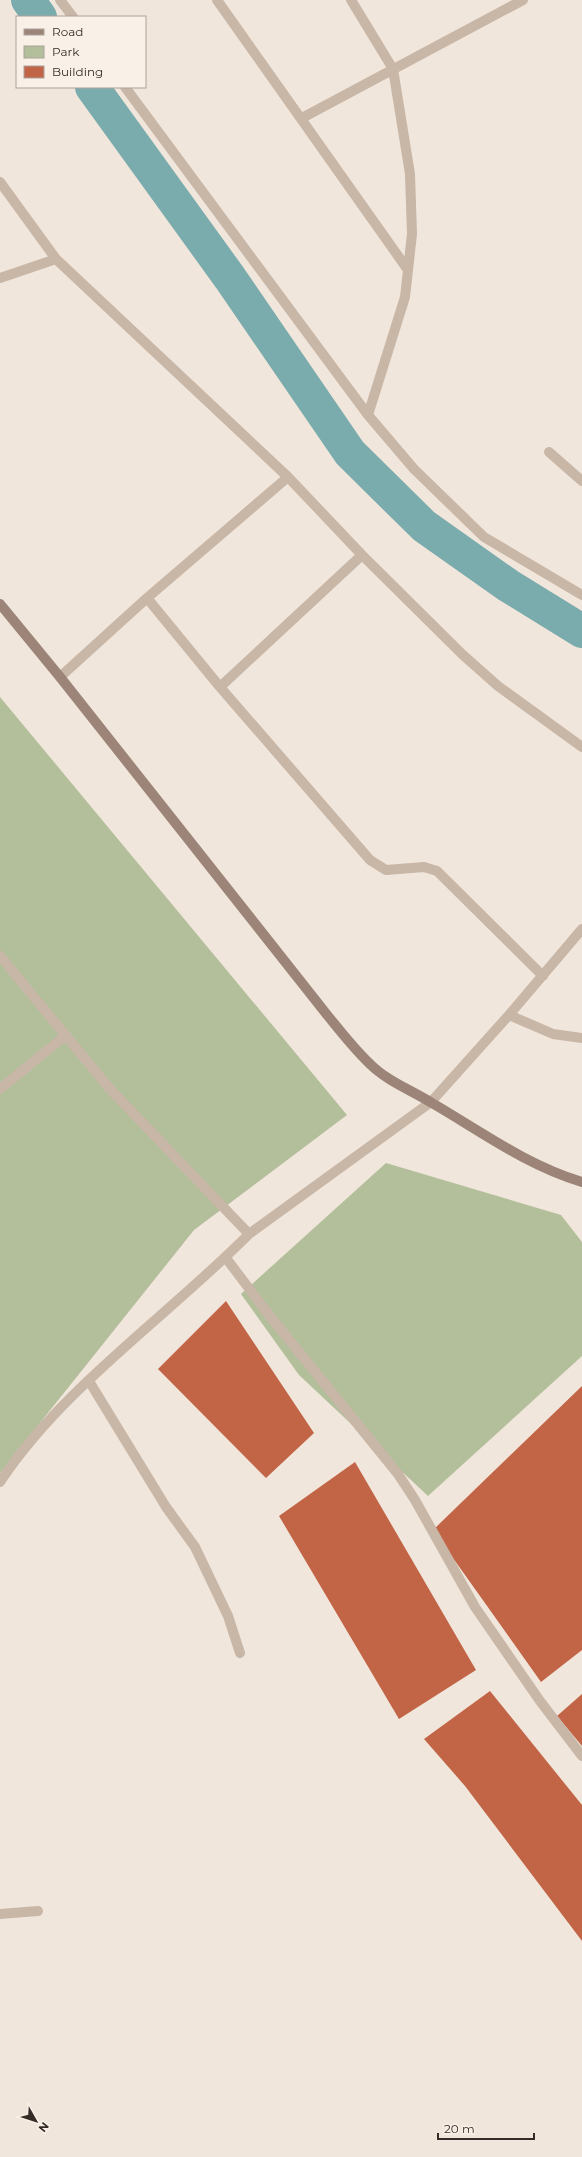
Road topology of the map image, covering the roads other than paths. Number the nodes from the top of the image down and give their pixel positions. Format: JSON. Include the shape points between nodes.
{"nodes":[{"id":1,"x":60,"y":0,"type":"edge"},
{"id":2,"x":217,"y":0,"type":"edge"},
{"id":3,"x":351,"y":0,"type":"edge"},
{"id":4,"x":523,"y":0,"type":"edge"},
{"id":5,"x":72,"y":16,"type":"edge"},
{"id":6,"x":393,"y":70,"type":"junction"},
{"id":7,"x":126,"y":88,"type":"edge"},
{"id":8,"x":302,"y":118,"type":"junction"},
{"id":9,"x":0,"y":182,"type":"edge"},
{"id":10,"x":56,"y":259,"type":"junction"},
{"id":11,"x":408,"y":270,"type":"junction"},
{"id":12,"x":0,"y":278,"type":"edge"},
{"id":13,"x":368,"y":415,"type":"junction"},
{"id":14,"x":549,"y":452,"type":"dead end"},
{"id":15,"x":288,"y":477,"type":"junction"},
{"id":16,"x":582,"y":481,"type":"edge"},
{"id":17,"x":362,"y":556,"type":"junction"},
{"id":18,"x":582,"y":595,"type":"edge"},
{"id":19,"x":147,"y":598,"type":"junction"},
{"id":20,"x":0,"y":604,"type":"edge"},
{"id":21,"x":60,"y":677,"type":"junction"},
{"id":22,"x":220,"y":687,"type":"junction"},
{"id":23,"x":582,"y":747,"type":"edge"},
{"id":24,"x":582,"y":929,"type":"edge"},
{"id":25,"x":0,"y":956,"type":"edge"},
{"id":26,"x":543,"y":976,"type":"junction"},
{"id":27,"x":509,"y":1015,"type":"junction"},
{"id":28,"x":66,"y":1035,"type":"junction"},
{"id":29,"x":582,"y":1038,"type":"edge"},
{"id":30,"x":0,"y":1089,"type":"edge"},
{"id":31,"x":431,"y":1102,"type":"junction"},
{"id":32,"x":582,"y":1182,"type":"edge"},
{"id":33,"x":249,"y":1234,"type":"junction"},
{"id":34,"x":226,"y":1258,"type":"junction"},
{"id":35,"x":89,"y":1381,"type":"junction"},
{"id":36,"x":0,"y":1482,"type":"edge"},
{"id":37,"x":240,"y":1653,"type":"dead end"},
{"id":38,"x":582,"y":1756,"type":"edge"},
{"id":39,"x":38,"y":1911,"type":"dead end"},
{"id":40,"x":0,"y":1914,"type":"edge"}],
"edges":[{"from":1,"to":5,"type":"street"},
{"from":2,"to":8,"type":"street"},
{"from":3,"to":6,"type":"street"},
{"from":4,"to":6,"type":"street"},
{"from":6,"to":8,"type":"street"},
{"from":6,"to":11,"type":"street","via":[[410,174],[412,234]]},
{"from":7,"to":13,"type":"street"},
{"from":8,"to":11,"type":"street"},
{"from":9,"to":10,"type":"street"},
{"from":10,"to":12,"type":"street"},
{"from":10,"to":15,"type":"street"},
{"from":11,"to":13,"type":"street","via":[[398,321]]},
{"from":13,"to":18,"type":"street","via":[[414,468],[484,537]]},
{"from":14,"to":16,"type":"street"},
{"from":15,"to":17,"type":"street"},
{"from":15,"to":19,"type":"street"},
{"from":17,"to":22,"type":"street"},
{"from":17,"to":23,"type":"street","via":[[498,686]]},
{"from":19,"to":21,"type":"street"},
{"from":19,"to":22,"type":"street"},
{"from":20,"to":21,"type":"street"},
{"from":21,"to":31,"type":"street","via":[[346,1038],[370,1065],[387,1078]]},
{"from":22,"to":26,"type":"street","via":[[370,860],[386,870],[424,867],[437,871]]},
{"from":24,"to":26,"type":"street"},
{"from":25,"to":28,"type":"street"},
{"from":26,"to":27,"type":"street"},
{"from":27,"to":29,"type":"street","via":[[553,1034]]},
{"from":27,"to":31,"type":"street"},
{"from":28,"to":30,"type":"street"},
{"from":28,"to":33,"type":"street","via":[[110,1089]]},
{"from":31,"to":32,"type":"street","via":[[516,1155],[559,1175]]},
{"from":31,"to":33,"type":"street"},
{"from":33,"to":34,"type":"street"},
{"from":34,"to":35,"type":"street"},
{"from":34,"to":38,"type":"street","via":[[398,1474],[475,1607],[540,1701]]},
{"from":35,"to":36,"type":"street","via":[[47,1422]]},
{"from":35,"to":37,"type":"street","via":[[166,1506],[195,1547],[228,1616]]},
{"from":39,"to":40,"type":"street"}]}
